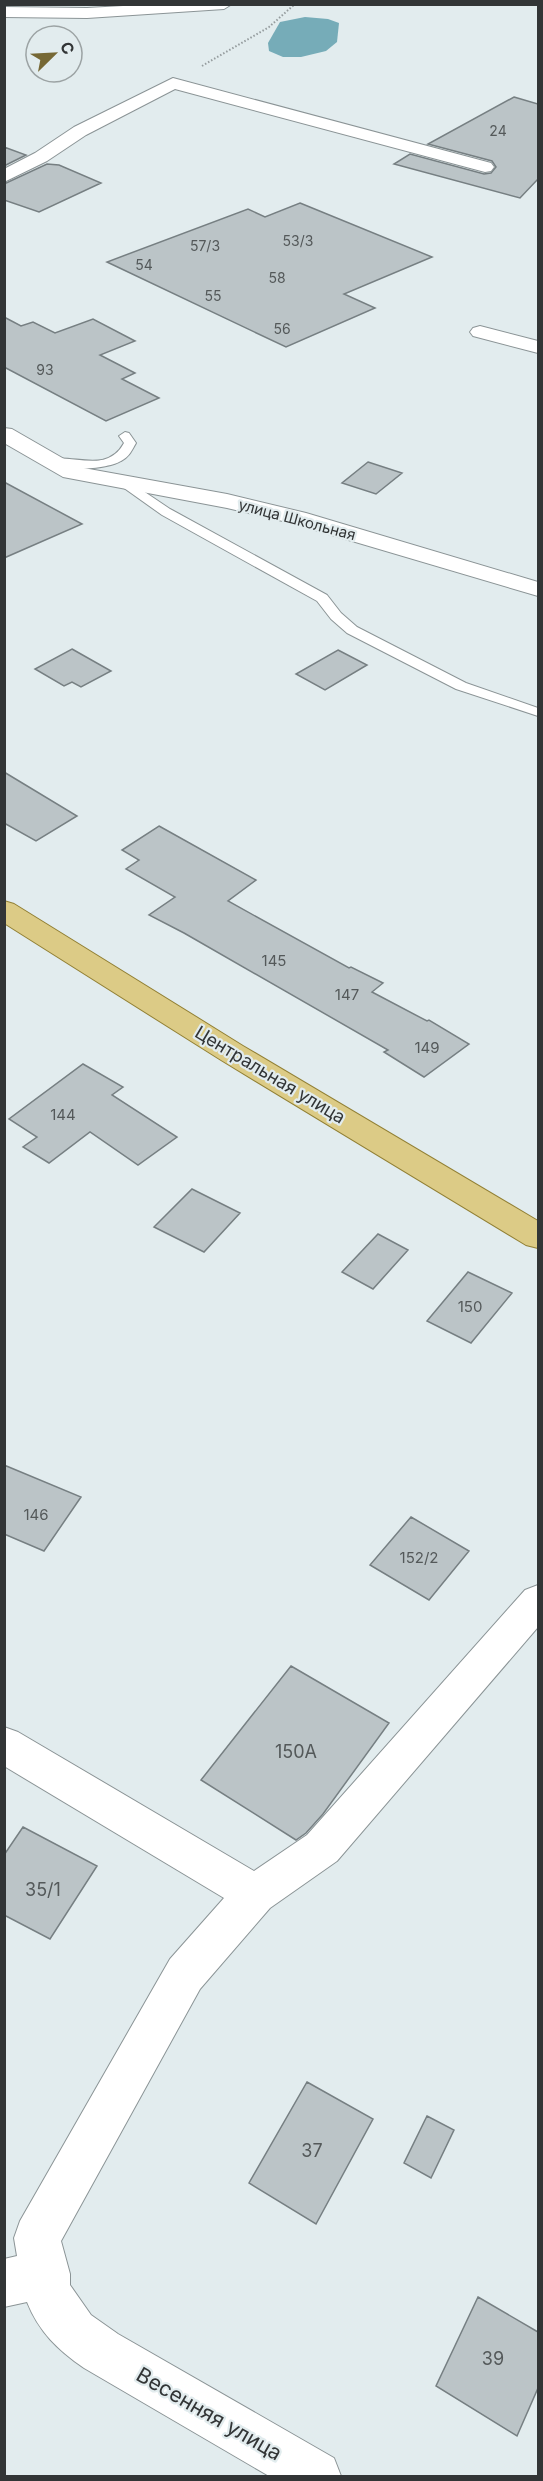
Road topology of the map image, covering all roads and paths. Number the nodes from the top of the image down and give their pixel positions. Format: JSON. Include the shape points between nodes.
{"nodes":[{"id":1,"x":224,"y":4,"type":"edge"},
{"id":2,"x":295,"y":4,"type":"edge"},
{"id":3,"x":4,"y":12,"type":"edge"},
{"id":4,"x":173,"y":83,"type":"junction"},
{"id":5,"x":485,"y":167,"type":"dead end"},
{"id":6,"x":4,"y":177,"type":"edge"},
{"id":7,"x":480,"y":332,"type":"dead end"},
{"id":8,"x":538,"y":347,"type":"edge"},
{"id":9,"x":4,"y":434,"type":"edge"},
{"id":10,"x":125,"y":436,"type":"dead end"},
{"id":11,"x":54,"y":463,"type":"junction"},
{"id":12,"x":121,"y":480,"type":"junction"},
{"id":13,"x":538,"y":589,"type":"edge"},
{"id":14,"x":538,"y":712,"type":"edge"},
{"id":15,"x":4,"y":910,"type":"edge"},
{"id":16,"x":538,"y":1236,"type":"edge"},
{"id":17,"x":538,"y":1601,"type":"edge"},
{"id":18,"x":4,"y":1745,"type":"edge"},
{"id":19,"x":255,"y":1894,"type":"junction"},
{"id":20,"x":25,"y":2278,"type":"edge"},
{"id":21,"x":316,"y":2476,"type":"edge"}],
"edges":[{"from":1,"to":3,"type":"street","via":[[46,15]]},
{"from":2,"to":4,"type":"path","via":[[269,27]]},
{"from":4,"to":5,"type":"street"},
{"from":4,"to":6,"type":"street","via":[[80,131]]},
{"from":7,"to":8,"type":"street"},
{"from":9,"to":11,"type":"street","name":"улица Школьная"},
{"from":10,"to":11,"type":"lane","via":[[130,443],[128,449],[107,462]]},
{"from":11,"to":12,"type":"street","name":"улица Школьная","via":[[71,472]]},
{"from":12,"to":13,"type":"street","name":"улица Школьная","via":[[298,518]]},
{"from":12,"to":14,"type":"lane","via":[[166,512],[322,598],[352,630],[461,686]]},
{"from":15,"to":16,"type":"main road","name":"Центральная улица","via":[[232,1053]]},
{"from":17,"to":19,"type":"street","name":"Весенняя улица","via":[[322,1848]]},
{"from":18,"to":19,"type":"street"},
{"from":19,"to":20,"type":"street","name":"Весенняя улица","via":[[185,1974],[47,2218]]},
{"from":20,"to":21,"type":"street","name":"Весенняя улица","via":[[48,2295],[74,2332],[101,2351]]}]}
